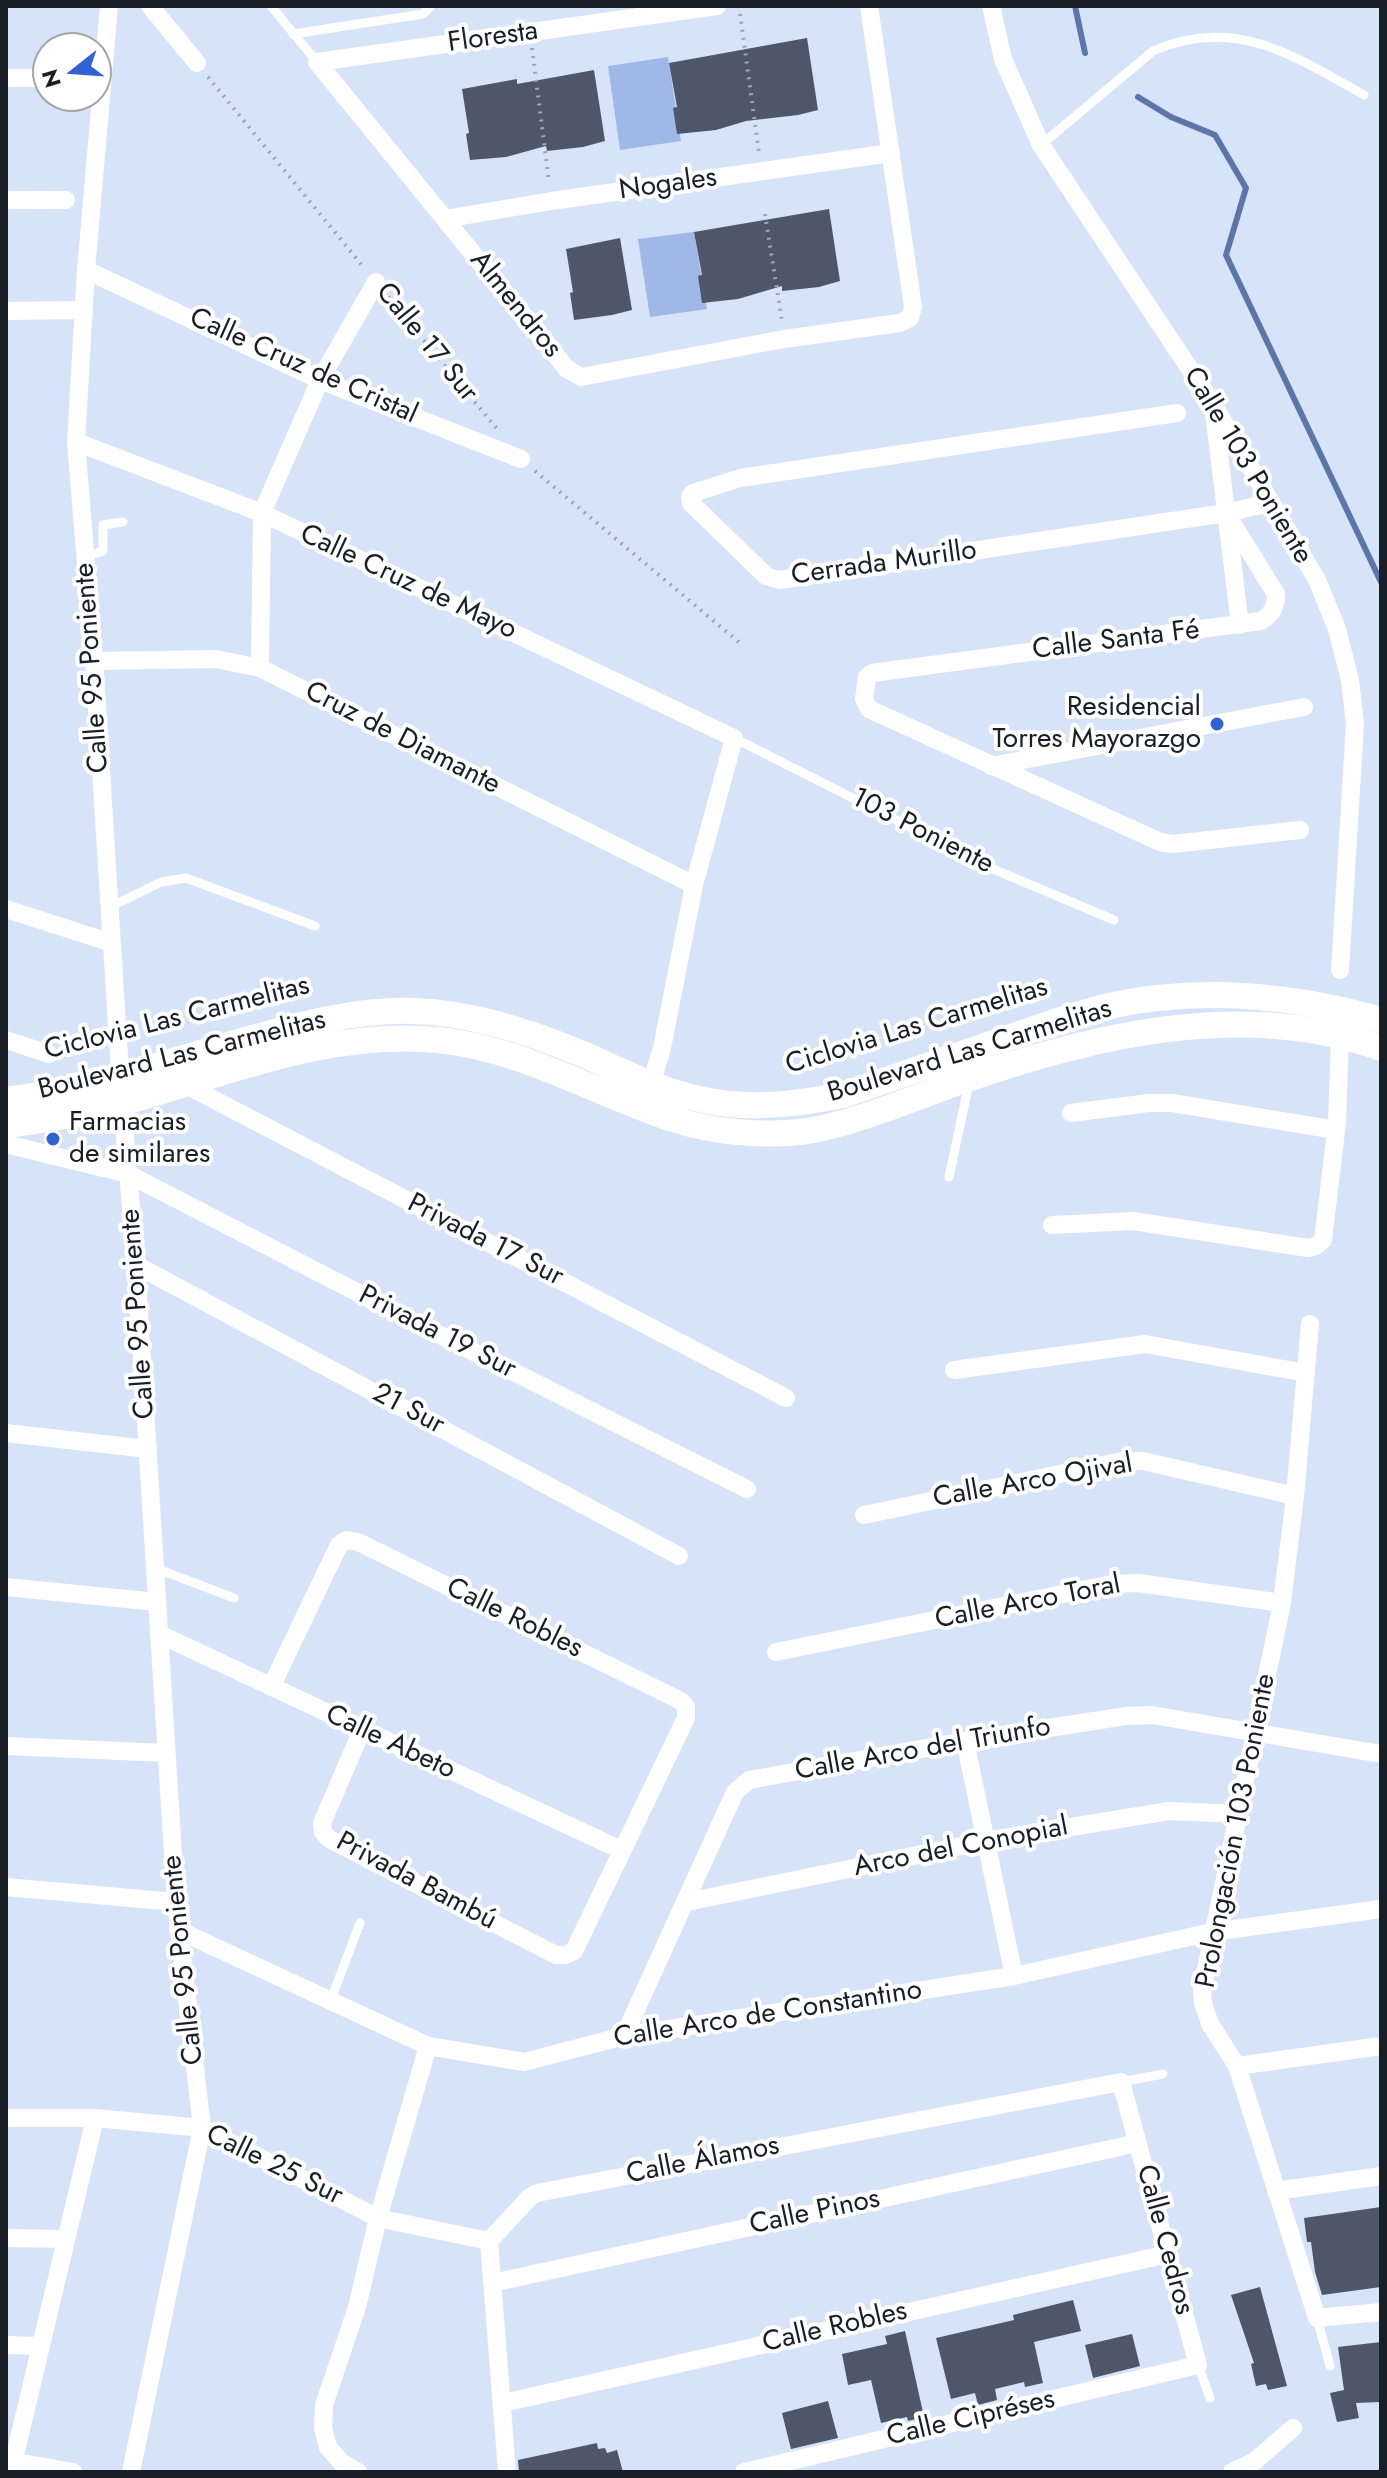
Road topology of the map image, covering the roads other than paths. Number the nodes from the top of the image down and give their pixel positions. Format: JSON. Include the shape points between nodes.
{"nodes":[{"id":1,"x":109,"y":6,"type":"edge"},
{"id":2,"x":150,"y":6,"type":"edge"},
{"id":3,"x":271,"y":6,"type":"edge"},
{"id":4,"x":431,"y":6,"type":"edge"},
{"id":5,"x":717,"y":6,"type":"edge"},
{"id":6,"x":869,"y":6,"type":"edge"},
{"id":7,"x":991,"y":6,"type":"edge"},
{"id":8,"x":293,"y":34,"type":"junction"},
{"id":9,"x":317,"y":62,"type":"junction"},
{"id":10,"x":197,"y":63,"type":"road end"},
{"id":11,"x":6,"y":78,"type":"edge"},
{"id":12,"x":32,"y":78,"type":"edge"},
{"id":13,"x":1364,"y":95,"type":"dead end"},
{"id":14,"x":1041,"y":145,"type":"junction"},
{"id":15,"x":891,"y":153,"type":"junction"},
{"id":16,"x":6,"y":200,"type":"edge"},
{"id":17,"x":66,"y":200,"type":"dead end"},
{"id":18,"x":445,"y":219,"type":"junction"},
{"id":19,"x":86,"y":270,"type":"junction"},
{"id":20,"x":376,"y":282,"type":"road end"},
{"id":21,"x":84,"y":310,"type":"junction"},
{"id":22,"x":6,"y":311,"type":"edge"},
{"id":23,"x":320,"y":380,"type":"junction"},
{"id":24,"x":1213,"y":404,"type":"junction"},
{"id":25,"x":1177,"y":413,"type":"dead end"},
{"id":26,"x":76,"y":442,"type":"junction"},
{"id":27,"x":521,"y":459,"type":"road end"},
{"id":28,"x":1269,"y":503,"type":"junction"},
{"id":29,"x":262,"y":513,"type":"junction"},
{"id":30,"x":1226,"y":513,"type":"junction"},
{"id":31,"x":123,"y":522,"type":"dead end"},
{"id":32,"x":85,"y":557,"type":"junction"},
{"id":33,"x":1240,"y":625,"type":"junction"},
{"id":34,"x":94,"y":661,"type":"junction"},
{"id":35,"x":260,"y":668,"type":"junction"},
{"id":36,"x":1304,"y":707,"type":"dead end"},
{"id":37,"x":734,"y":738,"type":"junction"},
{"id":38,"x":991,"y":766,"type":"junction"},
{"id":39,"x":1300,"y":830,"type":"dead end"},
{"id":40,"x":694,"y":885,"type":"junction"},
{"id":41,"x":110,"y":907,"type":"junction"},
{"id":42,"x":6,"y":909,"type":"edge"},
{"id":43,"x":1114,"y":920,"type":"dead end"},
{"id":44,"x":315,"y":926,"type":"dead end"},
{"id":45,"x":112,"y":943,"type":"junction"},
{"id":46,"x":1340,"y":970,"type":"dead end"},
{"id":47,"x":1381,"y":1020,"type":"edge"},
{"id":48,"x":1340,"y":1035,"type":"junction"},
{"id":49,"x":6,"y":1040,"type":"edge"},
{"id":50,"x":1381,"y":1048,"type":"edge"},
{"id":51,"x":49,"y":1054,"type":"dead end"},
{"id":52,"x":120,"y":1075,"type":"junction"},
{"id":53,"x":970,"y":1078,"type":"junction"},
{"id":54,"x":184,"y":1084,"type":"junction"},
{"id":55,"x":651,"y":1084,"type":"junction"},
{"id":56,"x":6,"y":1100,"type":"edge"},
{"id":57,"x":122,"y":1103,"type":"junction"},
{"id":58,"x":704,"y":1113,"type":"junction"},
{"id":59,"x":1071,"y":1113,"type":"dead end"},
{"id":60,"x":6,"y":1125,"type":"edge"},
{"id":61,"x":1336,"y":1130,"type":"junction"},
{"id":62,"x":6,"y":1144,"type":"edge"},
{"id":63,"x":128,"y":1174,"type":"junction"},
{"id":64,"x":949,"y":1177,"type":"dead end"},
{"id":65,"x":1052,"y":1225,"type":"dead end"},
{"id":66,"x":136,"y":1265,"type":"junction"},
{"id":67,"x":1310,"y":1324,"type":"dead end"},
{"id":68,"x":954,"y":1370,"type":"dead end"},
{"id":69,"x":1306,"y":1373,"type":"junction"},
{"id":70,"x":786,"y":1398,"type":"dead end"},
{"id":71,"x":6,"y":1433,"type":"edge"},
{"id":72,"x":148,"y":1449,"type":"junction"},
{"id":73,"x":747,"y":1489,"type":"dead end"},
{"id":74,"x":1295,"y":1496,"type":"junction"},
{"id":75,"x":864,"y":1515,"type":"dead end"},
{"id":76,"x":679,"y":1556,"type":"dead end"},
{"id":77,"x":155,"y":1568,"type":"junction"},
{"id":78,"x":6,"y":1587,"type":"edge"},
{"id":79,"x":234,"y":1598,"type":"dead end"},
{"id":80,"x":157,"y":1602,"type":"junction"},
{"id":81,"x":1282,"y":1603,"type":"junction"},
{"id":82,"x":159,"y":1634,"type":"junction"},
{"id":83,"x":776,"y":1652,"type":"dead end"},
{"id":84,"x":271,"y":1687,"type":"junction"},
{"id":85,"x":362,"y":1730,"type":"junction"},
{"id":86,"x":1256,"y":1734,"type":"junction"},
{"id":87,"x":965,"y":1741,"type":"junction"},
{"id":88,"x":6,"y":1746,"type":"edge"},
{"id":89,"x":166,"y":1753,"type":"junction"},
{"id":90,"x":1381,"y":1754,"type":"edge"},
{"id":91,"x":1238,"y":1814,"type":"junction"},
{"id":92,"x":986,"y":1841,"type":"junction"},
{"id":93,"x":621,"y":1850,"type":"junction"},
{"id":94,"x":6,"y":1887,"type":"edge"},
{"id":95,"x":176,"y":1902,"type":"junction"},
{"id":96,"x":687,"y":1902,"type":"junction"},
{"id":97,"x":1381,"y":1909,"type":"edge"},
{"id":98,"x":360,"y":1923,"type":"dead end"},
{"id":99,"x":178,"y":1930,"type":"junction"},
{"id":100,"x":1212,"y":1932,"type":"junction"},
{"id":101,"x":1014,"y":1976,"type":"junction"},
{"id":102,"x":330,"y":2002,"type":"junction"},
{"id":103,"x":624,"y":2036,"type":"junction"},
{"id":104,"x":428,"y":2046,"type":"junction"},
{"id":105,"x":1381,"y":2046,"type":"edge"},
{"id":106,"x":1237,"y":2066,"type":"junction"},
{"id":107,"x":1163,"y":2074,"type":"dead end"},
{"id":108,"x":1121,"y":2082,"type":"junction"},
{"id":109,"x":6,"y":2118,"type":"edge"},
{"id":110,"x":95,"y":2118,"type":"junction"},
{"id":111,"x":202,"y":2128,"type":"junction"},
{"id":112,"x":1138,"y":2143,"type":"junction"},
{"id":113,"x":1381,"y":2176,"type":"edge"},
{"id":114,"x":1276,"y":2191,"type":"junction"},
{"id":115,"x":378,"y":2218,"type":"junction"},
{"id":116,"x":6,"y":2238,"type":"edge"},
{"id":117,"x":66,"y":2239,"type":"junction"},
{"id":118,"x":489,"y":2241,"type":"junction"},
{"id":119,"x":1168,"y":2254,"type":"junction"},
{"id":120,"x":492,"y":2283,"type":"junction"},
{"id":121,"x":1381,"y":2312,"type":"edge"},
{"id":122,"x":1317,"y":2318,"type":"junction"},
{"id":123,"x":6,"y":2345,"type":"edge"},
{"id":124,"x":41,"y":2346,"type":"junction"},
{"id":125,"x":1198,"y":2365,"type":"junction"},
{"id":126,"x":1330,"y":2366,"type":"dead end"},
{"id":127,"x":1210,"y":2398,"type":"dead end"},
{"id":128,"x":503,"y":2403,"type":"junction"},
{"id":129,"x":1293,"y":2428,"type":"dead end"},
{"id":130,"x":10,"y":2464,"type":"edge"},
{"id":131,"x":73,"y":2472,"type":"edge"},
{"id":132,"x":131,"y":2472,"type":"edge"},
{"id":133,"x":358,"y":2472,"type":"edge"},
{"id":134,"x":507,"y":2472,"type":"edge"},
{"id":135,"x":744,"y":2472,"type":"edge"},
{"id":136,"x":1232,"y":2472,"type":"edge"}],
"edges":[{"from":1,"to":19,"type":"street","name":"Calle 95 Poniente"},
{"from":2,"to":10,"type":"street"},
{"from":3,"to":8,"type":"lane","name":"Almendros"},
{"from":4,"to":8,"type":"lane","via":[[423,14]]},
{"from":5,"to":9,"type":"street","name":"Floresta"},
{"from":6,"to":15,"type":"street"},
{"from":7,"to":14,"type":"street","name":"Calle 103 Poniente","via":[[1003,59]]},
{"from":8,"to":9,"type":"lane","name":"Almendros"},
{"from":9,"to":18,"type":"street","name":"Almendros"},
{"from":11,"to":12,"type":"street"},
{"from":13,"to":14,"type":"lane","via":[[1283,50],[1230,37],[1203,37],[1153,51]]},
{"from":14,"to":24,"type":"street","name":"Calle 103 Poniente"},
{"from":15,"to":18,"type":"street","name":"Nogales"},
{"from":15,"to":18,"type":"street","name":"Almendros","via":[[913,307],[910,318],[581,377],[573,375]]},
{"from":16,"to":17,"type":"street"},
{"from":19,"to":21,"type":"street","name":"Calle 95 Poniente"},
{"from":19,"to":23,"type":"street","name":"Calle Cruz de Cristal"},
{"from":20,"to":23,"type":"street"},
{"from":21,"to":22,"type":"street"},
{"from":21,"to":26,"type":"street","name":"Calle 95 Poniente"},
{"from":23,"to":27,"type":"street","name":"Calle Cruz de Cristal"},
{"from":23,"to":29,"type":"street"},
{"from":24,"to":28,"type":"street","name":"Calle 103 Poniente"},
{"from":24,"to":30,"type":"street"},
{"from":25,"to":30,"type":"street","name":"Cerrada Murillo","via":[[740,478],[693,493],[691,503],[766,576],[779,580]]},
{"from":26,"to":29,"type":"street","name":"Calle Cruz de Mayo"},
{"from":26,"to":32,"type":"street","name":"Calle 95 Poniente"},
{"from":28,"to":30,"type":"street","name":"Cerrada Murillo"},
{"from":28,"to":46,"type":"street","name":"Calle 103 Poniente","via":[[1317,580],[1350,680],[1355,724]]},
{"from":29,"to":35,"type":"street"},
{"from":29,"to":37,"type":"street","name":"Calle Cruz de Mayo"},
{"from":30,"to":33,"type":"street"},
{"from":30,"to":33,"type":"street","name":"Calle Santa Fé","via":[[1276,594],[1269,616]]},
{"from":31,"to":32,"type":"lane","via":[[103,525],[102,553]]},
{"from":32,"to":34,"type":"street","name":"Calle 95 Poniente"},
{"from":33,"to":38,"type":"street","name":"Calle Santa Fé","via":[[867,677],[864,699],[869,709]]},
{"from":34,"to":35,"type":"street","name":"Cruz de Diamante","via":[[216,659]]},
{"from":34,"to":41,"type":"street","name":"Calle 95 Poniente"},
{"from":35,"to":40,"type":"street","name":"Cruz de Diamante"},
{"from":36,"to":38,"type":"street"},
{"from":37,"to":40,"type":"street"},
{"from":37,"to":43,"type":"lane","name":"103 Poniente","via":[[993,869]]},
{"from":38,"to":39,"type":"street","via":[[1160,842]]},
{"from":40,"to":55,"type":"street"},
{"from":41,"to":44,"type":"lane","via":[[161,882],[186,878]]},
{"from":41,"to":45,"type":"street","name":"Calle 95 Poniente"},
{"from":42,"to":45,"type":"street"},
{"from":45,"to":52,"type":"street","name":"Calle 95 Poniente"},
{"from":47,"to":58,"type":"main road","name":"Boulevard Las Carmelitas","via":[[1339,1008],[1250,997],[1152,999],[1069,1018],[843,1095]]},
{"from":48,"to":50,"type":"main road","name":"Boulevard Las Carmelitas"},
{"from":48,"to":53,"type":"main road","name":"Boulevard Las Carmelitas","via":[[1266,1026],[1145,1031]]},
{"from":48,"to":61,"type":"street"},
{"from":49,"to":51,"type":"street"},
{"from":52,"to":55,"type":"main road","name":"Boulevard Las Carmelitas","via":[[335,1016],[418,1011],[465,1016],[521,1031]]},
{"from":52,"to":56,"type":"main road","name":"Boulevard Las Carmelitas"},
{"from":52,"to":57,"type":"street","name":"Calle 95 Poniente"},
{"from":53,"to":58,"type":"main road","name":"Boulevard Las Carmelitas","via":[[800,1132],[744,1133]]},
{"from":53,"to":64,"type":"lane"},
{"from":54,"to":57,"type":"main road","name":"Boulevard Las Carmelitas"},
{"from":54,"to":58,"type":"main road","name":"Boulevard Las Carmelitas","via":[[328,1046],[422,1038],[529,1061],[674,1119]]},
{"from":54,"to":70,"type":"street","name":"Privada 17 Sur"},
{"from":55,"to":58,"type":"main road","name":"Boulevard Las Carmelitas"},
{"from":57,"to":60,"type":"main road","name":"Boulevard Las Carmelitas"},
{"from":57,"to":63,"type":"street","name":"Calle 95 Poniente"},
{"from":59,"to":61,"type":"street","via":[[1172,1103]]},
{"from":61,"to":65,"type":"street","via":[[1323,1240],[1316,1246],[1133,1221]]},
{"from":62,"to":63,"type":"street","name":"Privada 19 Sur"},
{"from":63,"to":66,"type":"street","name":"Calle 95 Poniente"},
{"from":63,"to":73,"type":"street","name":"Privada 19 Sur"},
{"from":66,"to":72,"type":"street","name":"Calle 95 Poniente"},
{"from":66,"to":76,"type":"street","name":"21 Sur"},
{"from":67,"to":69,"type":"street","name":"Prolongación 103 Poniente"},
{"from":68,"to":69,"type":"street","via":[[1145,1344]]},
{"from":69,"to":74,"type":"street","name":"Prolongación 103 Poniente"},
{"from":71,"to":72,"type":"street"},
{"from":72,"to":77,"type":"street","name":"Calle 95 Poniente"},
{"from":74,"to":75,"type":"street","name":"Calle Arco Ojival","via":[[1143,1461],[1122,1461]]},
{"from":74,"to":81,"type":"street","name":"Prolongación 103 Poniente"},
{"from":77,"to":79,"type":"lane"},
{"from":77,"to":80,"type":"street","name":"Calle 95 Poniente"},
{"from":78,"to":80,"type":"street"},
{"from":80,"to":82,"type":"street","name":"Calle 95 Poniente"},
{"from":81,"to":83,"type":"street","name":"Calle Arco Toral","via":[[1112,1584]]},
{"from":81,"to":86,"type":"street","name":"Prolongación 103 Poniente"},
{"from":82,"to":84,"type":"street","name":"Calle Abeto"},
{"from":82,"to":89,"type":"street","name":"Calle 95 Poniente"},
{"from":84,"to":85,"type":"street","name":"Calle Abeto"},
{"from":84,"to":93,"type":"street","name":"Calle Robles","via":[[339,1545],[358,1542],[681,1701],[686,1718]]},
{"from":85,"to":93,"type":"street","name":"Calle Abeto"},
{"from":85,"to":93,"type":"street","name":"Privada Bambú","via":[[322,1823],[329,1839],[556,1955],[574,1951]]},
{"from":86,"to":87,"type":"street","name":"Calle Arco del Triunfo","via":[[1152,1715]]},
{"from":86,"to":90,"type":"street","name":"Calle Arco del Triunfo"},
{"from":86,"to":91,"type":"street","name":"Prolongación 103 Poniente"},
{"from":87,"to":92,"type":"street"},
{"from":87,"to":96,"type":"street","name":"Calle Arco del Triunfo","via":[[741,1784]]},
{"from":88,"to":89,"type":"street"},
{"from":89,"to":95,"type":"street","name":"Calle 95 Poniente"},
{"from":91,"to":92,"type":"street","name":"Arco del Conopial","via":[[1169,1811]]},
{"from":91,"to":100,"type":"street","name":"Prolongación 103 Poniente"},
{"from":92,"to":96,"type":"street","name":"Arco del Conopial"},
{"from":92,"to":101,"type":"street"},
{"from":94,"to":95,"type":"street"},
{"from":95,"to":99,"type":"street","name":"Calle 95 Poniente"},
{"from":96,"to":103,"type":"street","name":"Calle Arco del Triunfo"},
{"from":97,"to":100,"type":"street","name":"Calle Arco de Constantino"},
{"from":98,"to":102,"type":"lane"},
{"from":99,"to":102,"type":"street","name":"Calle Arco de Constantino"},
{"from":99,"to":111,"type":"street","name":"Calle 95 Poniente"},
{"from":100,"to":101,"type":"street","name":"Calle Arco de Constantino"},
{"from":100,"to":106,"type":"street","name":"Prolongación 103 Poniente","via":[[1203,2003]]},
{"from":101,"to":103,"type":"street","name":"Calle Arco de Constantino"},
{"from":102,"to":104,"type":"street","name":"Calle Arco de Constantino"},
{"from":103,"to":104,"type":"street","name":"Calle Arco de Constantino","via":[[524,2062]]},
{"from":104,"to":115,"type":"street"},
{"from":105,"to":106,"type":"street"},
{"from":106,"to":114,"type":"street","name":"Prolongación 103 Poniente"},
{"from":107,"to":108,"type":"lane","name":"Calle Álamos"},
{"from":108,"to":112,"type":"street","name":"Calle Cedros"},
{"from":108,"to":118,"type":"street","name":"Calle Álamos","via":[[537,2193]]},
{"from":109,"to":110,"type":"street","name":"Calle 25 Sur"},
{"from":110,"to":111,"type":"street","name":"Calle 25 Sur"},
{"from":110,"to":117,"type":"street"},
{"from":111,"to":115,"type":"street","name":"Calle 25 Sur"},
{"from":111,"to":132,"type":"street","name":"Calle 95 Poniente"},
{"from":112,"to":119,"type":"street","name":"Calle Cedros"},
{"from":112,"to":120,"type":"street","name":"Calle Pinos"},
{"from":113,"to":114,"type":"street"},
{"from":114,"to":122,"type":"street","name":"Prolongación 103 Poniente"},
{"from":115,"to":118,"type":"street","name":"Calle 25 Sur"},
{"from":115,"to":133,"type":"street","via":[[357,2307],[324,2405],[328,2447]]},
{"from":116,"to":117,"type":"street"},
{"from":117,"to":124,"type":"street"},
{"from":118,"to":120,"type":"street"},
{"from":119,"to":125,"type":"street","name":"Calle Cedros"},
{"from":119,"to":128,"type":"street","name":"Calle Robles"},
{"from":120,"to":128,"type":"street"},
{"from":121,"to":122,"type":"street"},
{"from":122,"to":126,"type":"lane","name":"Prolongación 103 Poniente"},
{"from":123,"to":124,"type":"street"},
{"from":124,"to":130,"type":"street"},
{"from":125,"to":127,"type":"lane","name":"Calle Cedros"},
{"from":125,"to":135,"type":"street","name":"Calle Cipréses"},
{"from":128,"to":134,"type":"street"},
{"from":129,"to":136,"type":"street","via":[[1255,2461]]},
{"from":130,"to":131,"type":"street"}]}
